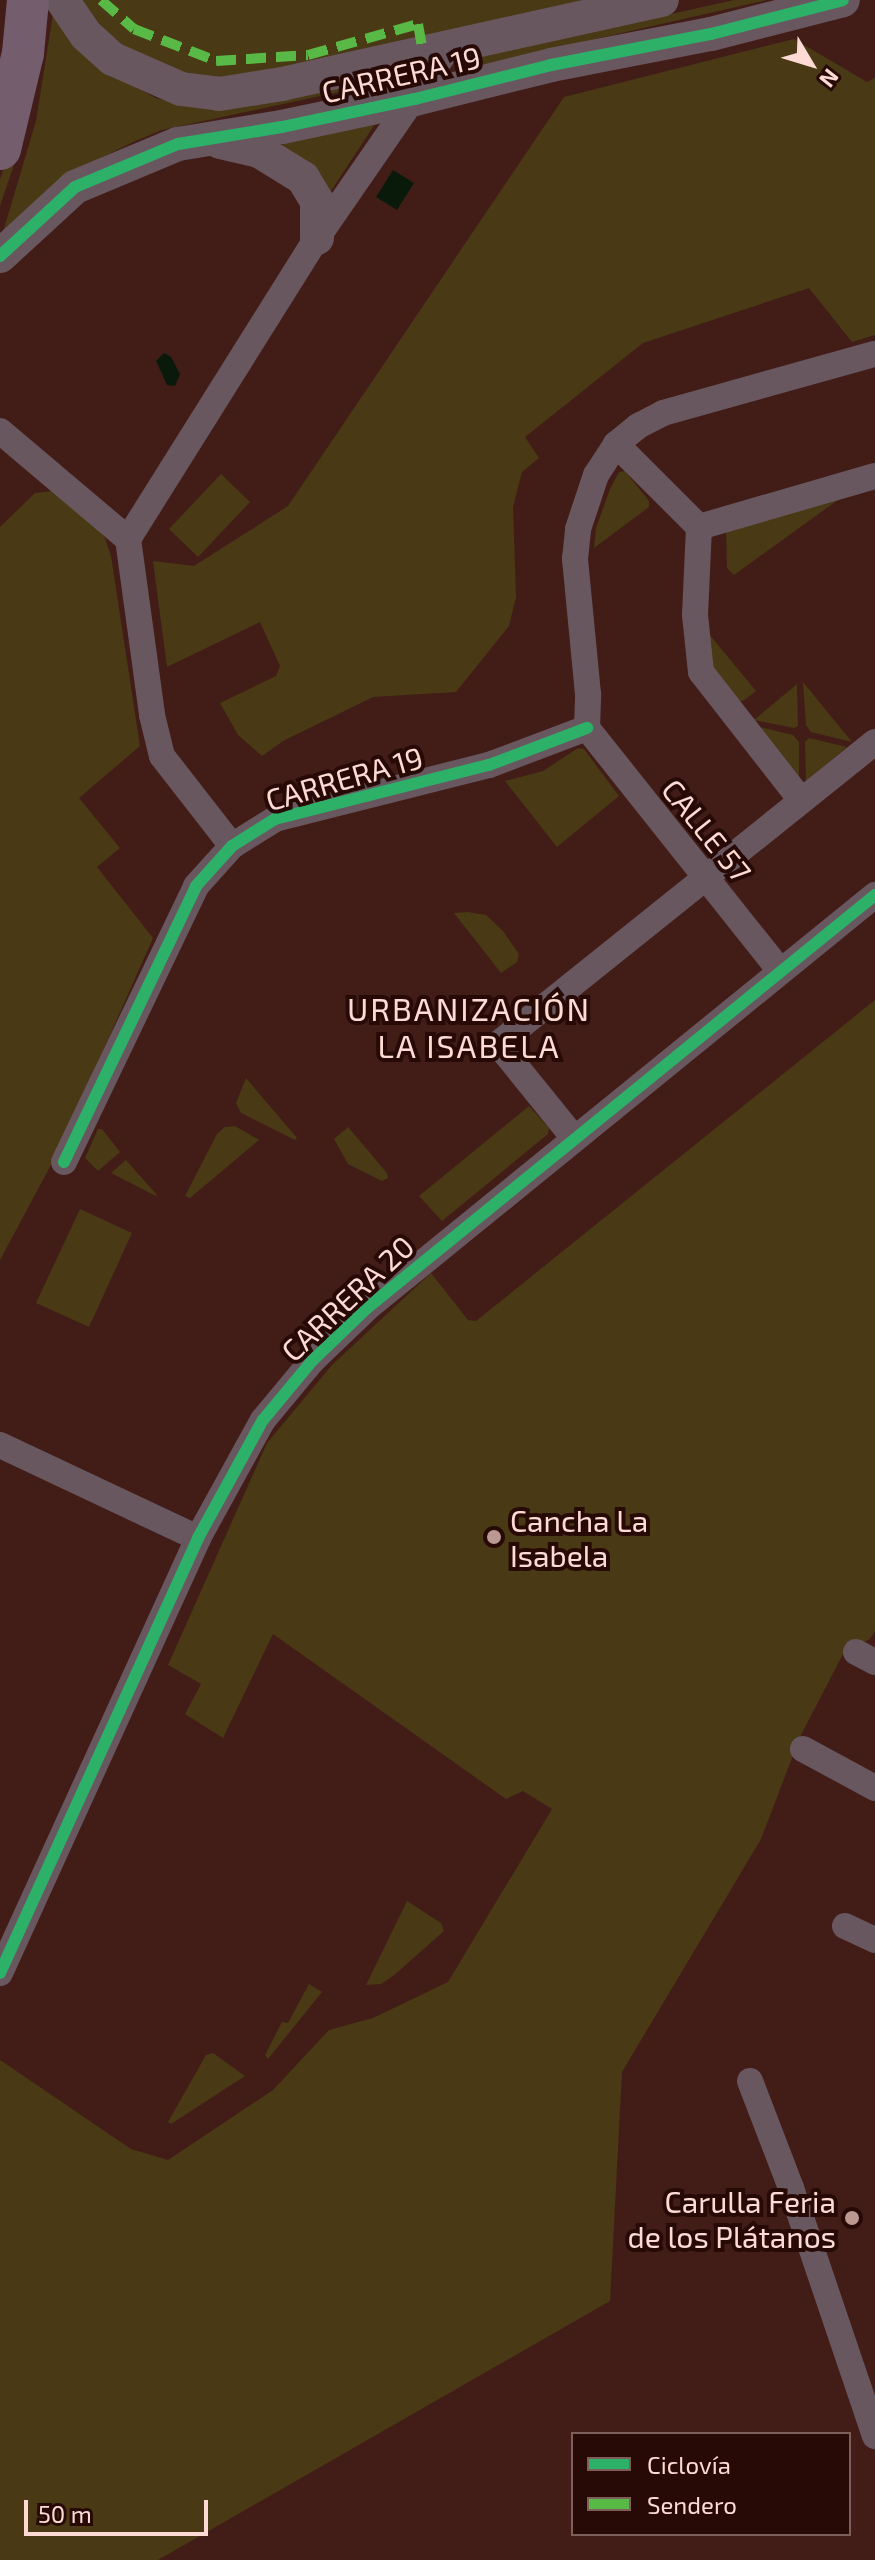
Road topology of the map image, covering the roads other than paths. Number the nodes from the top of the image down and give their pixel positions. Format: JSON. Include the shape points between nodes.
{"nodes":[{"id":1,"x":28,"y":0,"type":"edge"},
{"id":2,"x":62,"y":0,"type":"edge"},
{"id":3,"x":662,"y":0,"type":"edge"},
{"id":4,"x":843,"y":0,"type":"edge"},
{"id":5,"x":449,"y":47,"type":"junction"},
{"id":6,"x":415,"y":99,"type":"junction"},
{"id":7,"x":212,"y":140,"type":"junction"},
{"id":8,"x":0,"y":149,"type":"edge"},
{"id":9,"x":317,"y":238,"type":"junction"},
{"id":10,"x":0,"y":256,"type":"edge"},
{"id":11,"x":875,"y":354,"type":"edge"},
{"id":12,"x":0,"y":431,"type":"edge"},
{"id":13,"x":616,"y":444,"type":"junction"},
{"id":14,"x":875,"y":476,"type":"edge"},
{"id":15,"x":699,"y":527,"type":"junction"},
{"id":16,"x":128,"y":539,"type":"junction"},
{"id":17,"x":587,"y":728,"type":"junction"},
{"id":18,"x":875,"y":742,"type":"edge"},
{"id":19,"x":801,"y":800,"type":"junction"},
{"id":20,"x":232,"y":846,"type":"junction"},
{"id":21,"x":705,"y":876,"type":"junction"},
{"id":22,"x":875,"y":895,"type":"edge"},
{"id":23,"x":780,"y":971,"type":"junction"},
{"id":24,"x":574,"y":1138,"type":"junction"},
{"id":25,"x":64,"y":1162,"type":"dead end"},
{"id":26,"x":0,"y":1445,"type":"edge"},
{"id":27,"x":198,"y":1538,"type":"junction"},
{"id":28,"x":803,"y":1749,"type":"dead end"},
{"id":29,"x":875,"y":1788,"type":"edge"},
{"id":30,"x":845,"y":1926,"type":"dead end"},
{"id":31,"x":875,"y":1940,"type":"edge"},
{"id":32,"x":0,"y":1973,"type":"edge"},
{"id":33,"x":750,"y":2081,"type":"dead end"},
{"id":34,"x":875,"y":2436,"type":"edge"}],
"edges":[{"from":1,"to":8,"type":"main road","via":[[23,53]]},
{"from":2,"to":5,"type":"street","via":[[86,35],[113,59],[181,89],[219,94]]},
{"from":3,"to":5,"type":"street"},
{"from":4,"to":6,"type":"street","name":"CARRERA 19"},
{"from":5,"to":6,"type":"street"},
{"from":6,"to":7,"type":"street","name":"CARRERA 19"},
{"from":6,"to":9,"type":"street"},
{"from":7,"to":9,"type":"street","via":[[259,151],[303,178],[317,201]]},
{"from":7,"to":10,"type":"street","name":"CARRERA 19","via":[[178,144],[75,187]]},
{"from":9,"to":16,"type":"street"},
{"from":11,"to":13,"type":"street","via":[[663,413]]},
{"from":12,"to":16,"type":"street"},
{"from":13,"to":15,"type":"street"},
{"from":13,"to":17,"type":"street","via":[[596,475],[578,529],[575,559]]},
{"from":14,"to":15,"type":"street"},
{"from":15,"to":19,"type":"street","via":[[695,615],[701,672]]},
{"from":16,"to":20,"type":"street","via":[[162,756]]},
{"from":17,"to":20,"type":"street","name":"CARRERA 19","via":[[489,765],[275,819]]},
{"from":17,"to":21,"type":"street","name":"CALLE 57"},
{"from":18,"to":19,"type":"street"},
{"from":19,"to":21,"type":"street"},
{"from":20,"to":25,"type":"street","name":"CARRERA 19","via":[[196,886]]},
{"from":21,"to":23,"type":"street","name":"CALLE 57"},
{"from":21,"to":24,"type":"street","via":[[498,1044]]},
{"from":22,"to":23,"type":"street","name":"CARRERA 20"},
{"from":23,"to":24,"type":"street","name":"CARRERA 20"},
{"from":24,"to":27,"type":"street","name":"CARRERA 20","via":[[432,1253],[312,1361],[263,1420]]},
{"from":26,"to":27,"type":"street"},
{"from":27,"to":32,"type":"street","name":"CARRERA 20"},
{"from":28,"to":29,"type":"street"},
{"from":30,"to":31,"type":"street"},
{"from":33,"to":34,"type":"street"}]}
